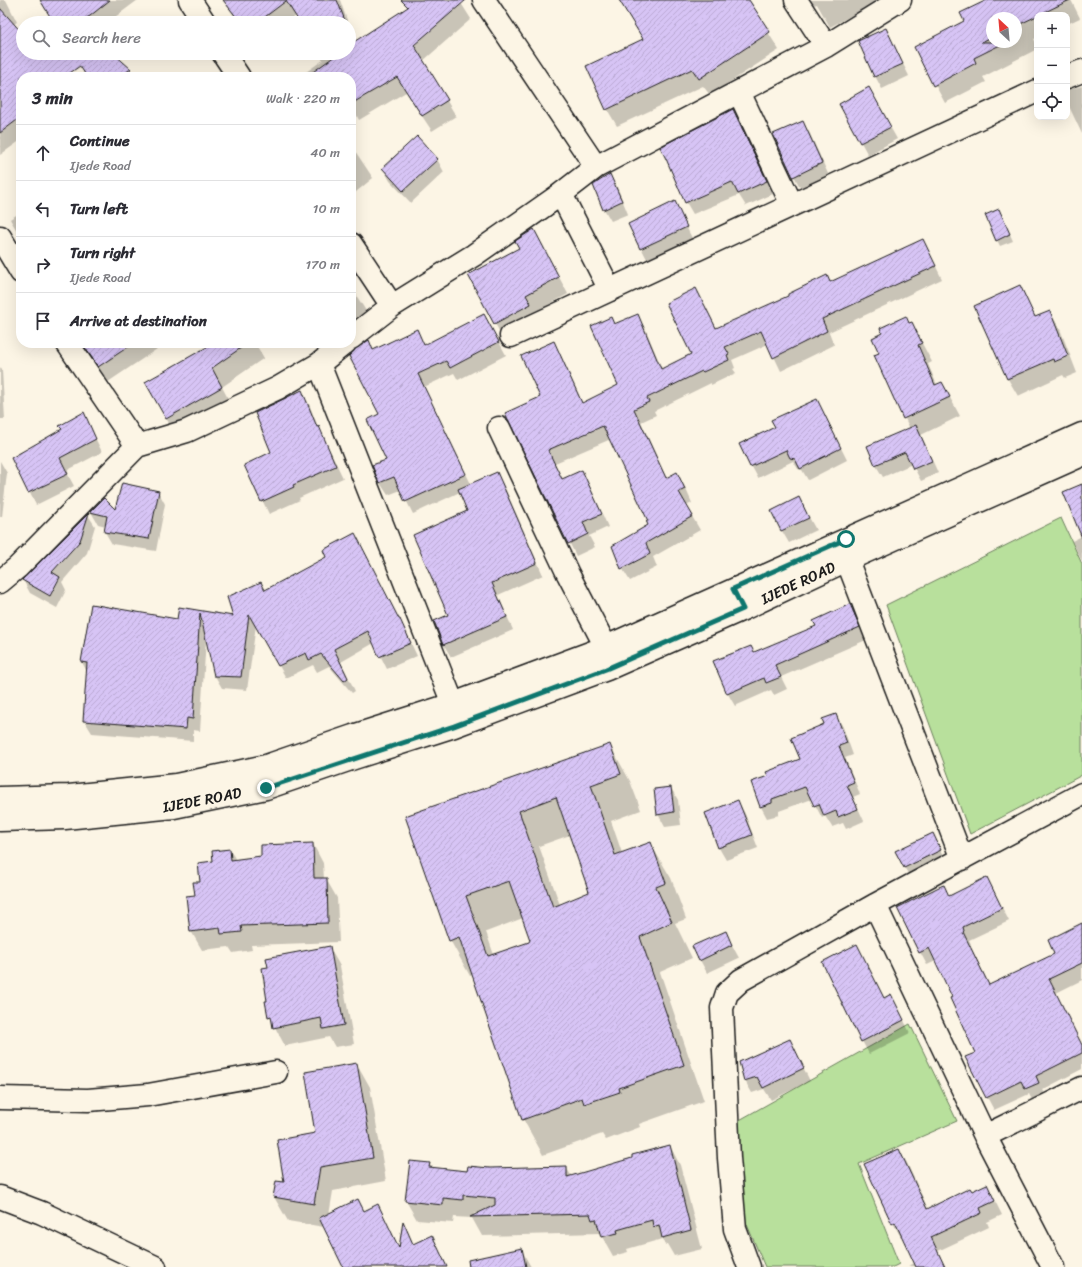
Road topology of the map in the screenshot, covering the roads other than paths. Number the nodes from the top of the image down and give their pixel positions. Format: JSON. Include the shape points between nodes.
{"nodes":[{"id":1,"x":190,"y":0,"type":"edge"},
{"id":2,"x":484,"y":0,"type":"edge"},
{"id":3,"x":796,"y":0,"type":"edge"},
{"id":4,"x":900,"y":0,"type":"edge"},
{"id":5,"x":200,"y":16,"type":"edge"},
{"id":6,"x":826,"y":46,"type":"junction"},
{"id":7,"x":228,"y":60,"type":"edge"},
{"id":8,"x":1082,"y":70,"type":"edge"},
{"id":9,"x":236,"y":72,"type":"edge"},
{"id":10,"x":1070,"y":76,"type":"edge"},
{"id":11,"x":739,"y":92,"type":"junction"},
{"id":12,"x":1034,"y":92,"type":"edge"},
{"id":13,"x":596,"y":167,"type":"junction"},
{"id":14,"x":561,"y":194,"type":"junction"},
{"id":15,"x":792,"y":205,"type":"junction"},
{"id":16,"x":0,"y":237,"type":"edge"},
{"id":17,"x":356,"y":252,"type":"edge"},
{"id":18,"x":16,"y":264,"type":"edge"},
{"id":19,"x":610,"y":290,"type":"junction"},
{"id":20,"x":392,"y":306,"type":"junction"},
{"id":21,"x":356,"y":334,"type":"edge"},
{"id":22,"x":510,"y":336,"type":"dead end"},
{"id":23,"x":70,"y":348,"type":"edge"},
{"id":24,"x":339,"y":348,"type":"edge"},
{"id":25,"x":319,"y":364,"type":"junction"},
{"id":26,"x":499,"y":428,"type":"dead end"},
{"id":27,"x":1082,"y":434,"type":"edge"},
{"id":28,"x":137,"y":446,"type":"junction"},
{"id":29,"x":1082,"y":455,"type":"edge"},
{"id":30,"x":848,"y":560,"type":"junction"},
{"id":31,"x":0,"y":582,"type":"edge"},
{"id":32,"x":733,"y":589,"type":"junction"},
{"id":33,"x":743,"y":609,"type":"junction"},
{"id":34,"x":606,"y":647,"type":"junction"},
{"id":35,"x":453,"y":704,"type":"junction"},
{"id":36,"x":1082,"y":794,"type":"edge"},
{"id":37,"x":0,"y":798,"type":"edge"},
{"id":38,"x":0,"y":820,"type":"edge"},
{"id":39,"x":962,"y":859,"type":"junction"},
{"id":40,"x":875,"y":905,"type":"junction"},
{"id":41,"x":276,"y":1072,"type":"dead end"},
{"id":42,"x":1082,"y":1088,"type":"edge"},
{"id":43,"x":0,"y":1098,"type":"edge"},
{"id":44,"x":986,"y":1136,"type":"junction"},
{"id":45,"x":0,"y":1197,"type":"edge"},
{"id":46,"x":155,"y":1267,"type":"edge"},
{"id":47,"x":749,"y":1267,"type":"edge"},
{"id":48,"x":1053,"y":1267,"type":"edge"}],
"edges":[{"from":1,"to":5,"type":"street"},
{"from":2,"to":13,"type":"street"},
{"from":3,"to":6,"type":"street"},
{"from":4,"to":6,"type":"street"},
{"from":6,"to":11,"type":"street"},
{"from":7,"to":9,"type":"street"},
{"from":8,"to":10,"type":"street"},
{"from":11,"to":13,"type":"street"},
{"from":11,"to":15,"type":"street"},
{"from":12,"to":15,"type":"street"},
{"from":13,"to":14,"type":"street"},
{"from":14,"to":19,"type":"street"},
{"from":14,"to":20,"type":"street","via":[[474,255]]},
{"from":15,"to":19,"type":"street"},
{"from":16,"to":18,"type":"street"},
{"from":17,"to":20,"type":"street"},
{"from":19,"to":22,"type":"street"},
{"from":20,"to":21,"type":"street"},
{"from":23,"to":28,"type":"street"},
{"from":24,"to":25,"type":"street"},
{"from":25,"to":28,"type":"street","via":[[278,388],[187,432]]},
{"from":25,"to":35,"type":"street"},
{"from":26,"to":34,"type":"street","via":[[568,574]]},
{"from":27,"to":32,"type":"street","name":"IJEDE ROAD"},
{"from":28,"to":31,"type":"street","via":[[18,567]]},
{"from":29,"to":30,"type":"street","name":"IJEDE ROAD"},
{"from":30,"to":33,"type":"street","name":"IJEDE ROAD"},
{"from":30,"to":39,"type":"street"},
{"from":32,"to":33,"type":"street"},
{"from":32,"to":34,"type":"street","name":"IJEDE ROAD"},
{"from":33,"to":38,"type":"street","name":"IJEDE ROAD","via":[[606,669],[454,726],[266,788],[174,807],[65,818]]},
{"from":34,"to":35,"type":"street","name":"IJEDE ROAD"},
{"from":35,"to":37,"type":"street","name":"IJEDE ROAD","via":[[266,766],[176,786],[69,796]]},
{"from":36,"to":39,"type":"street"},
{"from":39,"to":40,"type":"street"},
{"from":40,"to":44,"type":"street"},
{"from":40,"to":47,"type":"street","via":[[741,980],[727,993],[722,1008],[729,1158],[736,1229]]},
{"from":41,"to":43,"type":"street","via":[[148,1095],[88,1100]]},
{"from":42,"to":44,"type":"street"},
{"from":44,"to":48,"type":"street"},
{"from":45,"to":46,"type":"street"}]}
